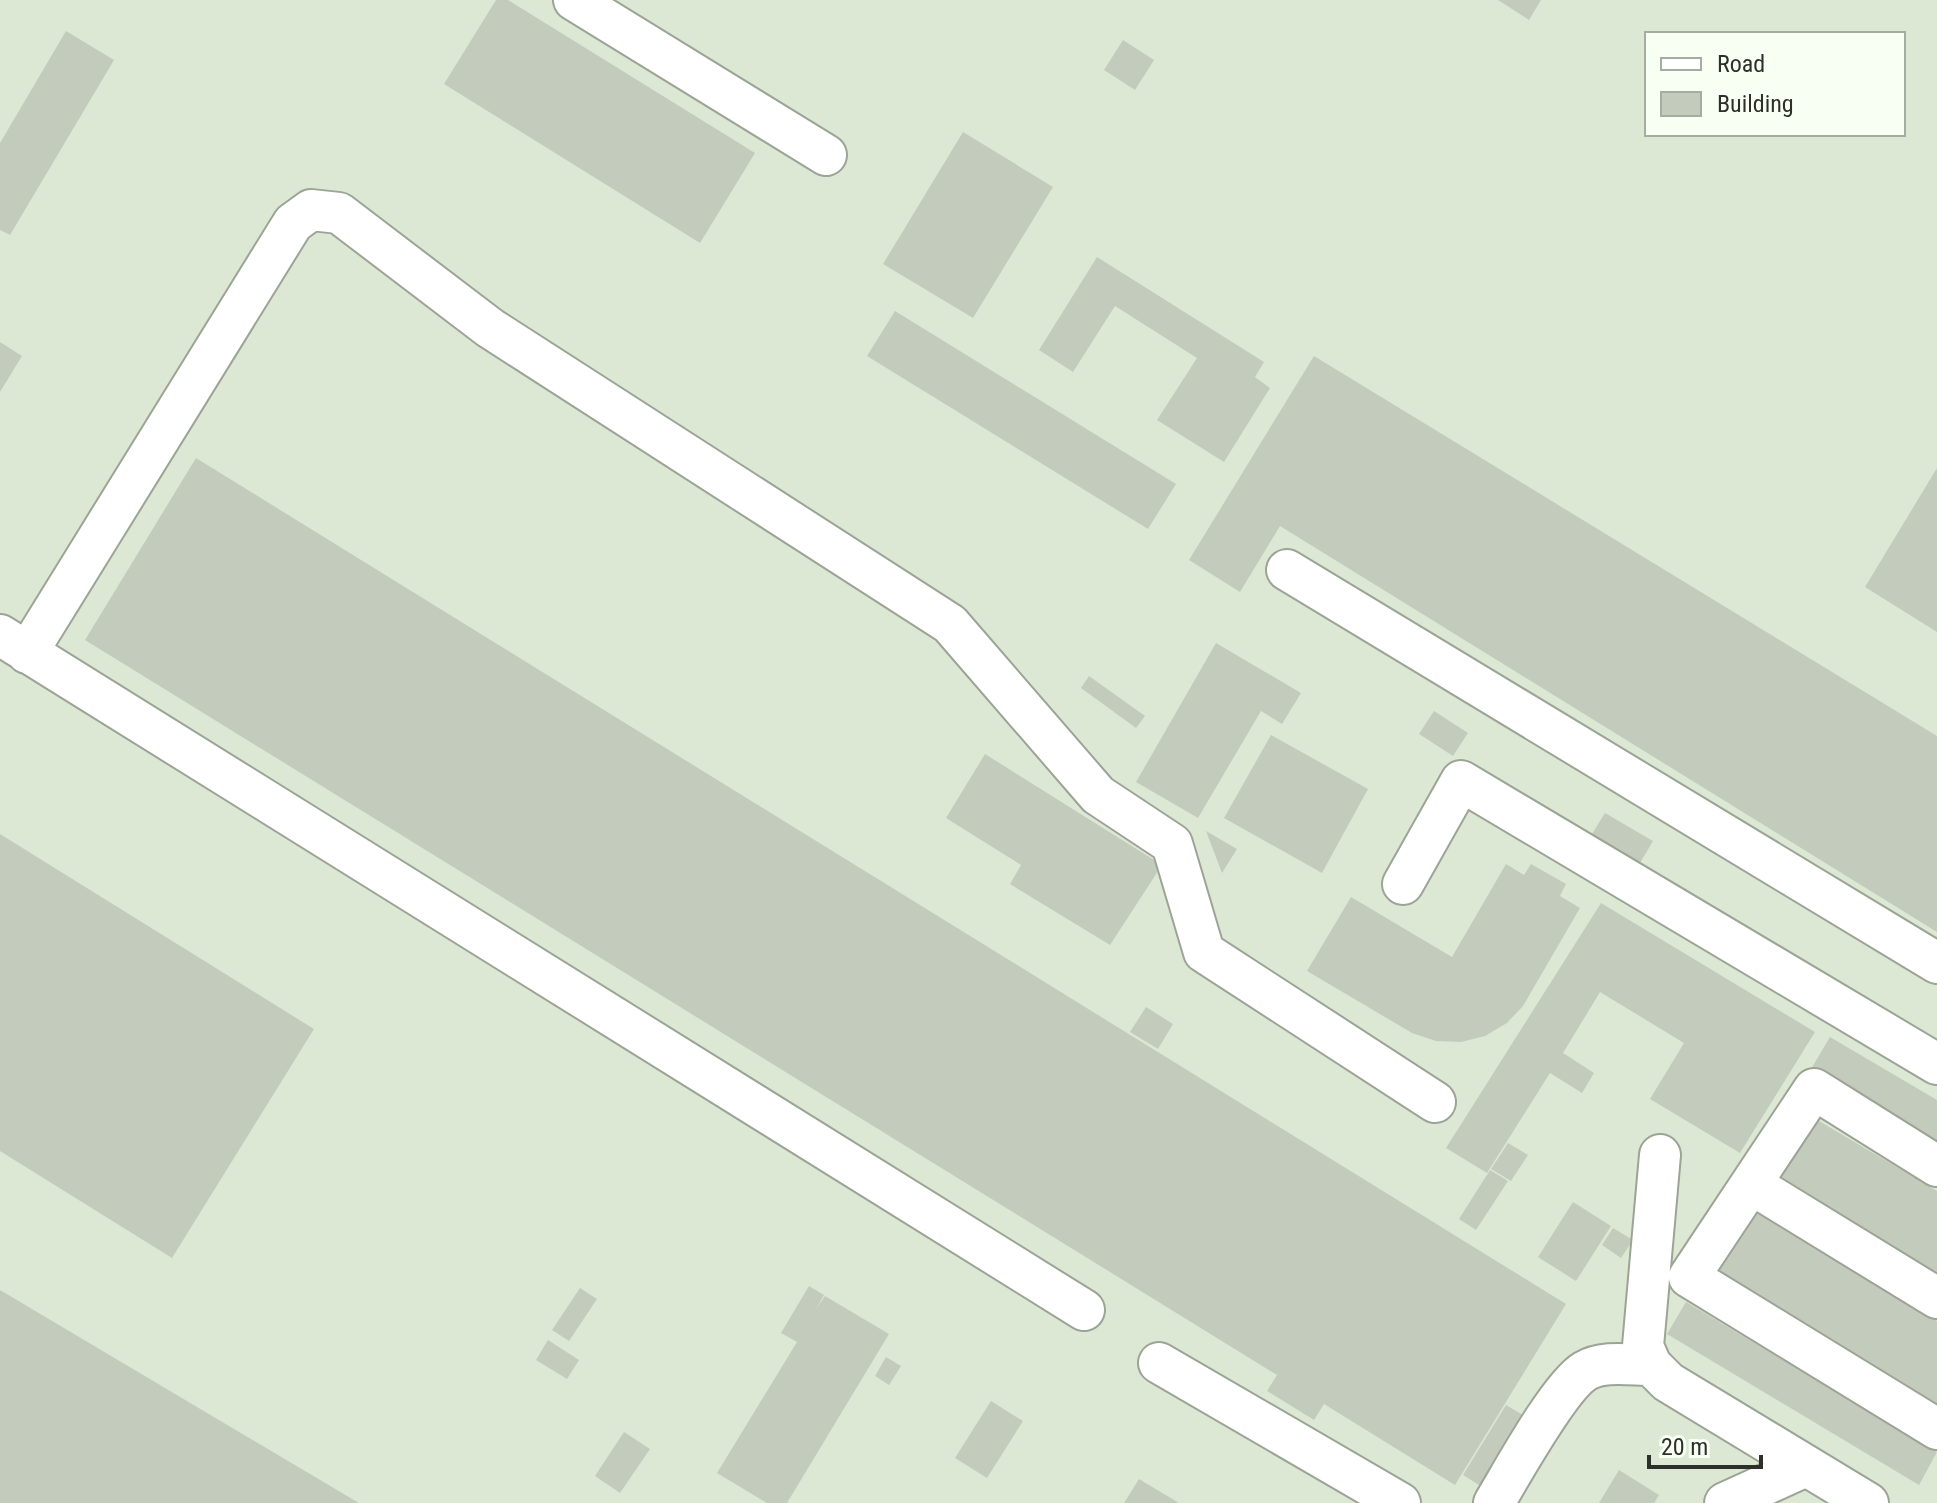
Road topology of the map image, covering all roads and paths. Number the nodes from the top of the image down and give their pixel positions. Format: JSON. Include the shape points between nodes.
{"nodes":[{"id":1,"x":574,"y":0,"type":"edge"},
{"id":2,"x":826,"y":155,"type":"dead end"},
{"id":3,"x":1287,"y":570,"type":"dead end"},
{"id":4,"x":14,"y":644,"type":"edge"},
{"id":5,"x":1403,"y":884,"type":"dead end"},
{"id":6,"x":1937,"y":963,"type":"edge"},
{"id":7,"x":1937,"y":1064,"type":"edge"},
{"id":8,"x":1435,"y":1102,"type":"dead end"},
{"id":9,"x":1660,"y":1155,"type":"dead end"},
{"id":10,"x":1937,"y":1166,"type":"edge"},
{"id":11,"x":1751,"y":1184,"type":"junction"},
{"id":12,"x":1937,"y":1298,"type":"edge"},
{"id":13,"x":1084,"y":1310,"type":"dead end"},
{"id":14,"x":1159,"y":1363,"type":"dead end"},
{"id":15,"x":1651,"y":1365,"type":"junction"},
{"id":16,"x":1937,"y":1429,"type":"edge"},
{"id":17,"x":1806,"y":1466,"type":"junction"},
{"id":18,"x":1400,"y":1503,"type":"edge"},
{"id":19,"x":1494,"y":1503,"type":"edge"},
{"id":20,"x":1725,"y":1503,"type":"edge"},
{"id":21,"x":1868,"y":1503,"type":"edge"}],
"edges":[{"from":1,"to":2,"type":"lane"},
{"from":3,"to":6,"type":"lane"},
{"from":4,"to":8,"type":"lane","via":[[293,223],[311,210],[339,213],[490,328],[950,624],[1098,795],[1172,844],[1204,952]]},
{"from":4,"to":13,"type":"lane"},
{"from":5,"to":7,"type":"lane","via":[[1461,781]]},
{"from":9,"to":15,"type":"lane","via":[[1643,1346]]},
{"from":10,"to":11,"type":"lane","via":[[1814,1089]]},
{"from":11,"to":12,"type":"lane"},
{"from":11,"to":16,"type":"lane","via":[[1689,1277]]},
{"from":14,"to":18,"type":"lane"},
{"from":15,"to":17,"type":"lane","via":[[1668,1382]]},
{"from":15,"to":19,"type":"lane","via":[[1586,1370],[1568,1386]]},
{"from":17,"to":20,"type":"lane"},
{"from":17,"to":21,"type":"lane"}]}
